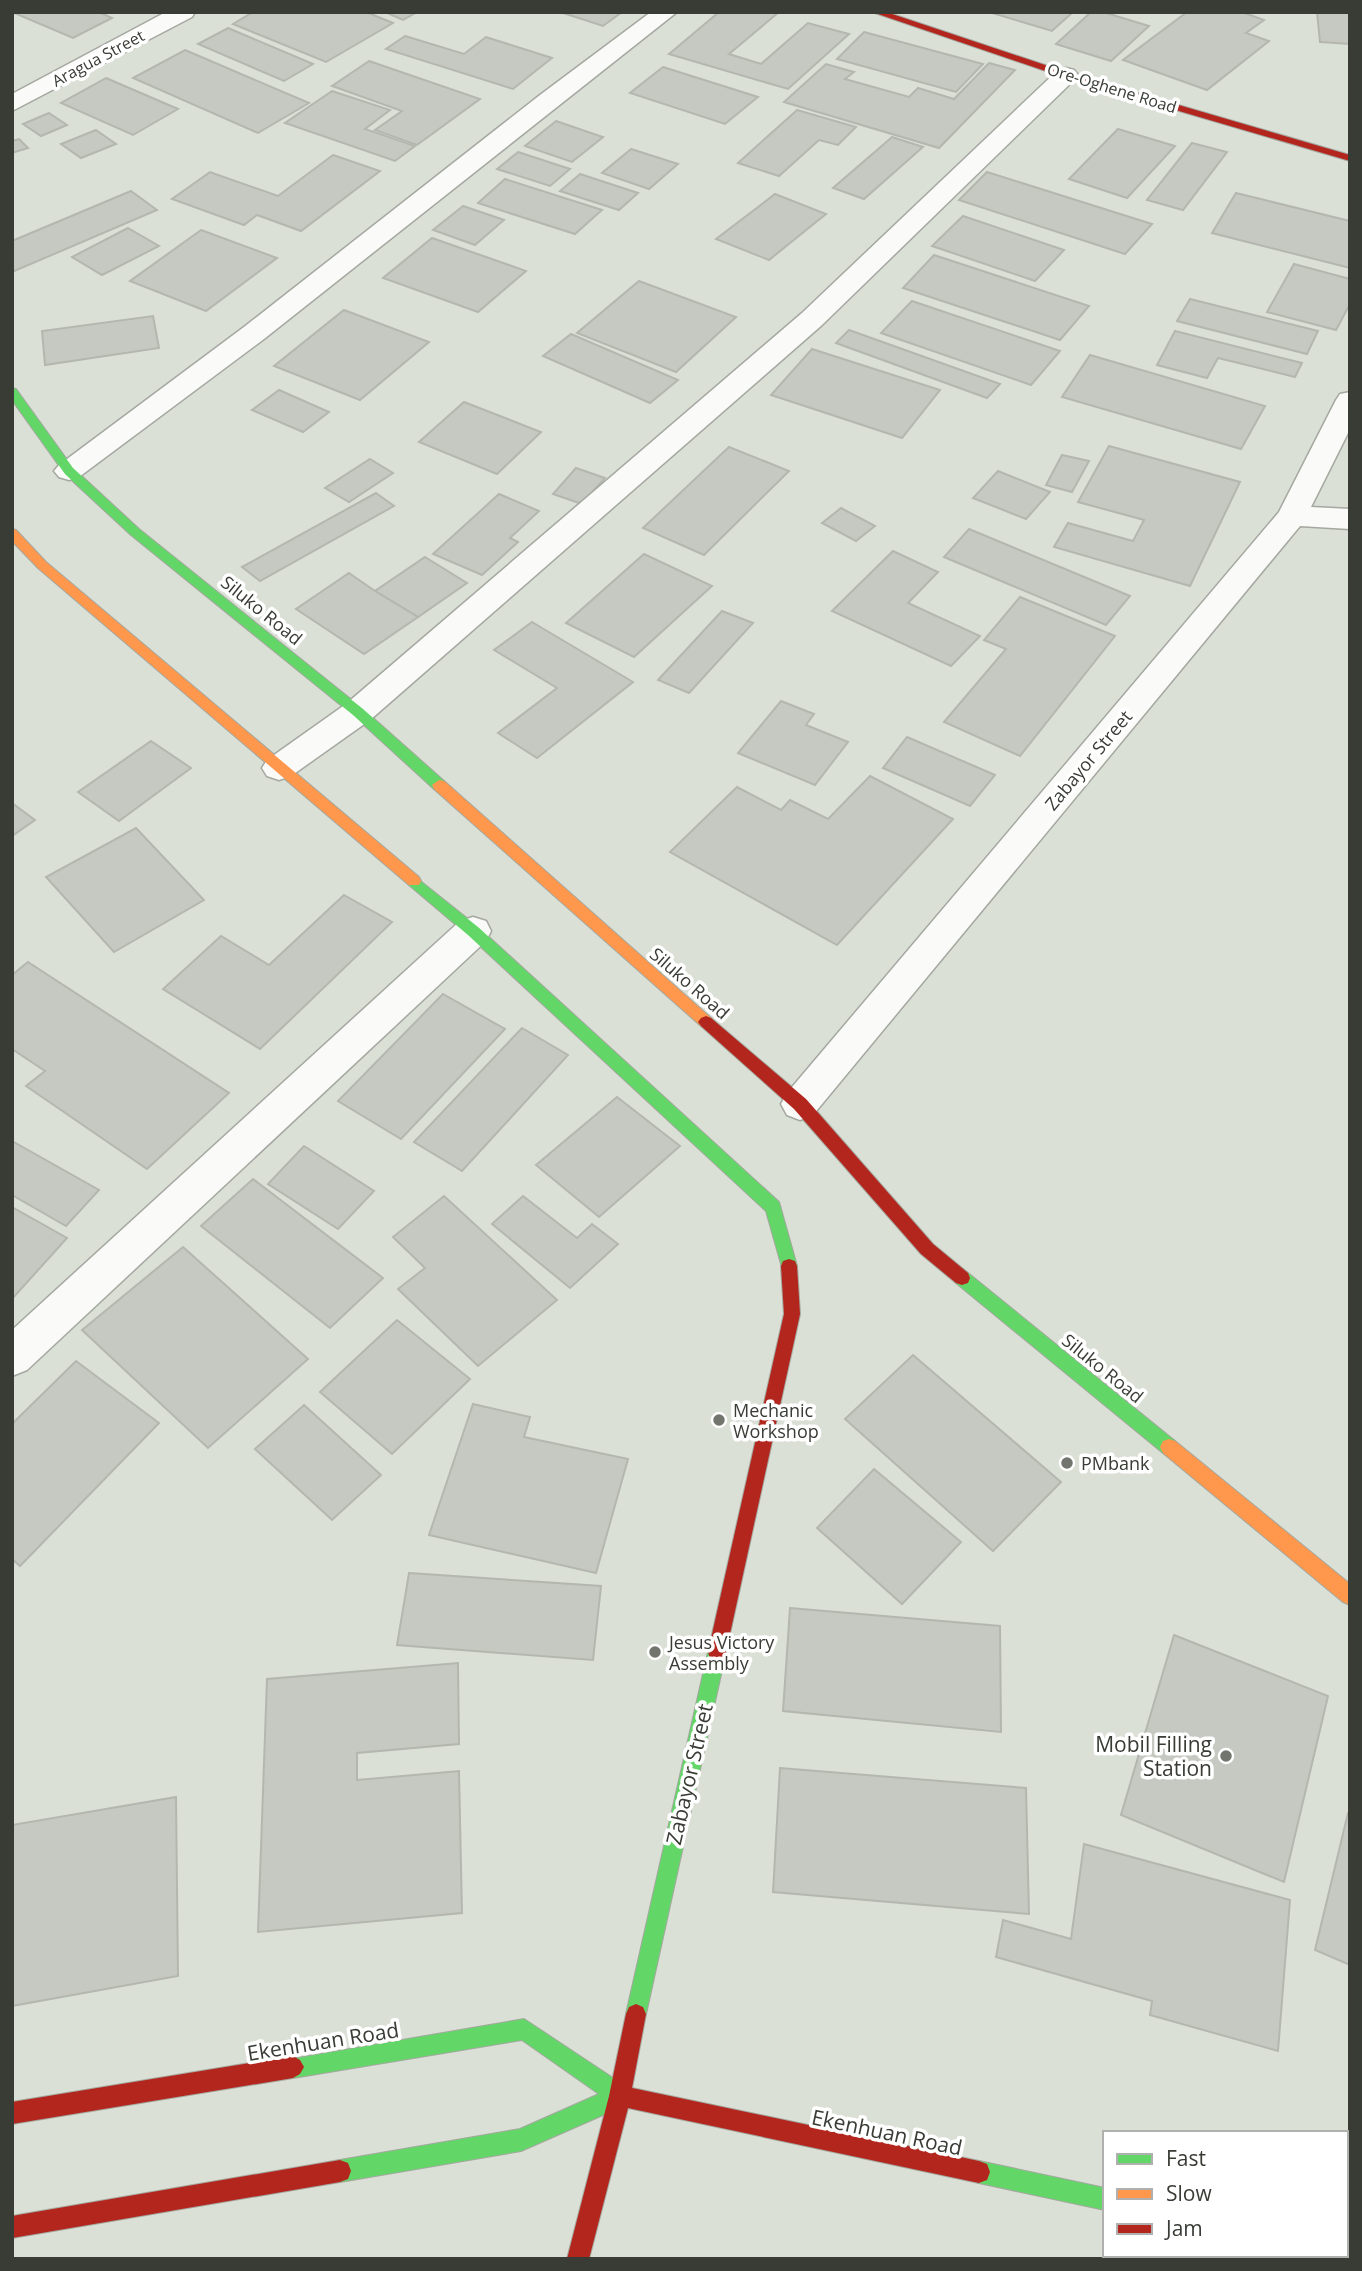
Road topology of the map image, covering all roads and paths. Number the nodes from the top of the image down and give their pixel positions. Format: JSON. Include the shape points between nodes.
{"nodes":[{"id":1,"x":184,"y":12,"type":"edge"},
{"id":2,"x":666,"y":12,"type":"edge"},
{"id":3,"x":876,"y":12,"type":"edge"},
{"id":4,"x":1066,"y":75,"type":"junction"},
{"id":5,"x":12,"y":104,"type":"edge"},
{"id":6,"x":1350,"y":158,"type":"edge"},
{"id":7,"x":12,"y":391,"type":"edge"},
{"id":8,"x":1350,"y":400,"type":"edge"},
{"id":9,"x":69,"y":471,"type":"junction"},
{"id":10,"x":1292,"y":516,"type":"junction"},
{"id":11,"x":1350,"y":519,"type":"edge"},
{"id":12,"x":12,"y":533,"type":"edge"},
{"id":13,"x":358,"y":712,"type":"junction"},
{"id":14,"x":279,"y":768,"type":"junction"},
{"id":15,"x":473,"y":931,"type":"junction"},
{"id":16,"x":800,"y":1104,"type":"junction"},
{"id":17,"x":12,"y":1357,"type":"edge"},
{"id":18,"x":1350,"y":1596,"type":"edge"},
{"id":19,"x":620,"y":2096,"type":"junction"},
{"id":20,"x":12,"y":2113,"type":"edge"},
{"id":21,"x":1103,"y":2199,"type":"edge"},
{"id":22,"x":12,"y":2227,"type":"edge"},
{"id":23,"x":578,"y":2259,"type":"edge"}],
"edges":[{"from":1,"to":5,"type":"street","name":"Aragua Street"},
{"from":2,"to":9,"type":"street"},
{"from":3,"to":4,"type":"main road","name":"Ore-Oghene Road"},
{"from":4,"to":6,"type":"main road","name":"Ore-Oghene Road"},
{"from":4,"to":13,"type":"street","via":[[813,319]]},
{"from":7,"to":9,"type":"main road","name":"Siluko Road"},
{"from":8,"to":10,"type":"street","name":"Zabayor Street"},
{"from":9,"to":13,"type":"main road","name":"Siluko Road","via":[[135,532]]},
{"from":10,"to":11,"type":"street"},
{"from":10,"to":16,"type":"street","name":"Zabayor Street"},
{"from":12,"to":14,"type":"main road","via":[[42,565]]},
{"from":13,"to":14,"type":"street"},
{"from":13,"to":16,"type":"main road","name":"Siluko Road","via":[[580,914]]},
{"from":14,"to":15,"type":"main road"},
{"from":15,"to":17,"type":"street"},
{"from":15,"to":19,"type":"main road","name":"Zabayor Street","via":[[773,1207],[789,1257],[792,1314]]},
{"from":16,"to":18,"type":"main road","name":"Siluko Road","via":[[927,1249]]},
{"from":19,"to":20,"type":"main road","name":"Ekenhuan Road","via":[[524,2029]]},
{"from":19,"to":21,"type":"main road","name":"Ekenhuan Road"},
{"from":19,"to":22,"type":"main road","via":[[521,2140]]},
{"from":19,"to":23,"type":"main road","name":"Zabayor Street"}]}
